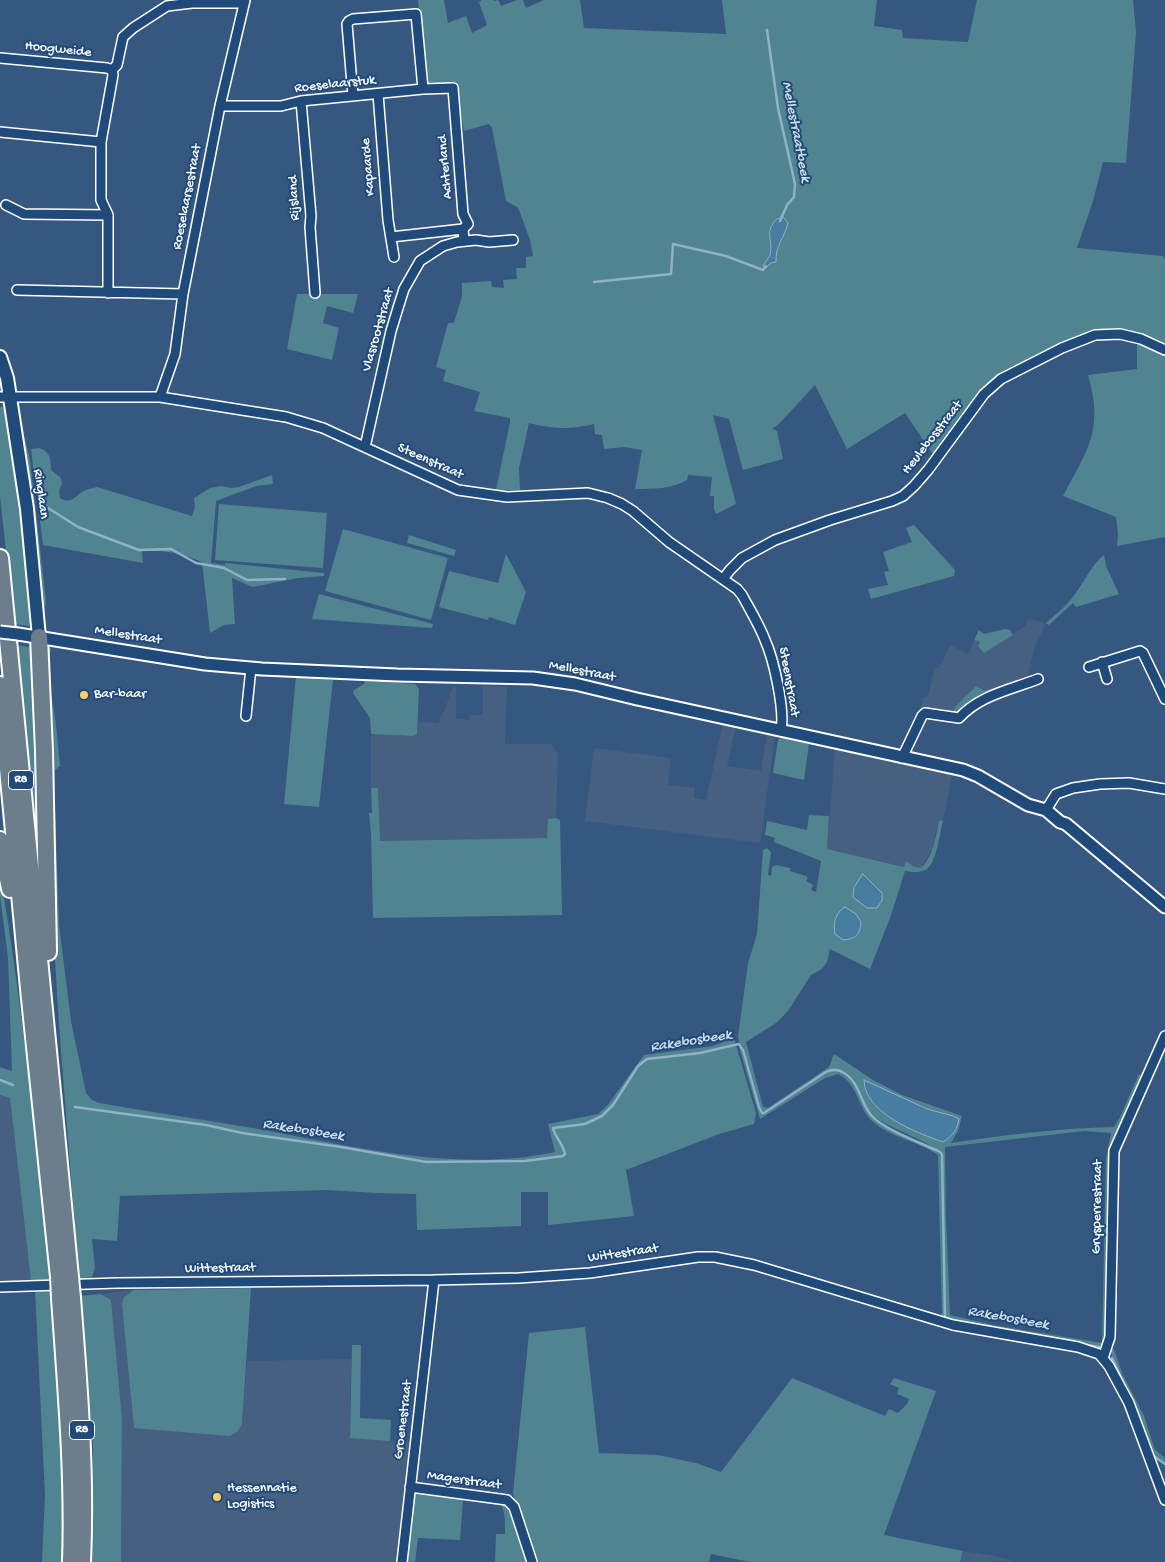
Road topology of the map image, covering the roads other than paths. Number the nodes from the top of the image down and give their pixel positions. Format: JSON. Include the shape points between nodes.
{"nodes":[{"id":1,"x":245,"y":2,"type":"edge"},
{"id":2,"x":0,"y":58,"type":"edge"},
{"id":3,"x":112,"y":70,"type":"junction"},
{"id":4,"x":453,"y":88,"type":"joint"},
{"id":5,"x":422,"y":89,"type":"junction"},
{"id":6,"x":378,"y":94,"type":"junction"},
{"id":7,"x":353,"y":96,"type":"junction"},
{"id":8,"x":301,"y":101,"type":"junction"},
{"id":9,"x":220,"y":106,"type":"junction"},
{"id":10,"x":0,"y":132,"type":"edge"},
{"id":11,"x":100,"y":142,"type":"junction"},
{"id":12,"x":6,"y":205,"type":"dead end"},
{"id":13,"x":108,"y":215,"type":"junction"},
{"id":14,"x":463,"y":229,"type":"junction"},
{"id":15,"x":391,"y":237,"type":"junction"},
{"id":16,"x":464,"y":240,"type":"junction"},
{"id":17,"x":513,"y":240,"type":"dead end"},
{"id":18,"x":394,"y":257,"type":"dead end"},
{"id":19,"x":17,"y":290,"type":"dead end"},
{"id":20,"x":108,"y":293,"type":"junction"},
{"id":21,"x":315,"y":293,"type":"dead end"},
{"id":22,"x":182,"y":294,"type":"junction"},
{"id":23,"x":1165,"y":350,"type":"edge"},
{"id":24,"x":0,"y":357,"type":"edge"},
{"id":25,"x":160,"y":396,"type":"junction"},
{"id":26,"x":5,"y":397,"type":"edge"},
{"id":27,"x":365,"y":447,"type":"junction"},
{"id":28,"x":0,"y":558,"type":"edge"},
{"id":29,"x":723,"y":579,"type":"junction"},
{"id":30,"x":0,"y":632,"type":"edge"},
{"id":31,"x":39,"y":637,"type":"junction"},
{"id":32,"x":1102,"y":662,"type":"junction"},
{"id":33,"x":1089,"y":667,"type":"dead end"},
{"id":34,"x":251,"y":668,"type":"junction"},
{"id":35,"x":1038,"y":679,"type":"dead end"},
{"id":36,"x":1108,"y":679,"type":"dead end"},
{"id":37,"x":0,"y":685,"type":"edge"},
{"id":38,"x":1165,"y":699,"type":"edge"},
{"id":39,"x":246,"y":716,"type":"dead end"},
{"id":40,"x":780,"y":731,"type":"junction"},
{"id":41,"x":902,"y":758,"type":"junction"},
{"id":42,"x":1165,"y":789,"type":"edge"},
{"id":43,"x":1047,"y":807,"type":"junction"},
{"id":44,"x":0,"y":840,"type":"edge"},
{"id":45,"x":1165,"y":907,"type":"edge"},
{"id":46,"x":36,"y":1000,"type":"junction"},
{"id":47,"x":1165,"y":1036,"type":"edge"},
{"id":48,"x":434,"y":1280,"type":"junction"},
{"id":49,"x":0,"y":1287,"type":"edge"},
{"id":50,"x":66,"y":1298,"type":"junction"},
{"id":51,"x":1103,"y":1358,"type":"junction"},
{"id":52,"x":1153,"y":1467,"type":"junction"},
{"id":53,"x":1165,"y":1469,"type":"edge"},
{"id":54,"x":410,"y":1487,"type":"junction"},
{"id":55,"x":1165,"y":1500,"type":"edge"},
{"id":56,"x":70,"y":1562,"type":"edge"},
{"id":57,"x":82,"y":1562,"type":"edge"},
{"id":58,"x":402,"y":1562,"type":"edge"},
{"id":59,"x":532,"y":1562,"type":"edge"}],
"edges":[{"from":1,"to":3,"type":"street","name":"Roeselaarsestraat","via":[[167,6],[123,37],[117,65]]},
{"from":1,"to":9,"type":"street","name":"Roeselaarsestraat"},
{"from":2,"to":3,"type":"street","name":"Hoogweide"},
{"from":3,"to":11,"type":"street"},
{"from":4,"to":5,"type":"street","name":"Roeselaarstuk"},
{"from":4,"to":14,"type":"street","name":"Achterland","via":[[464,214],[468,224]]},
{"from":5,"to":6,"type":"street","name":"Roeselaarstuk"},
{"from":5,"to":7,"type":"street","via":[[416,14],[353,19],[347,24]]},
{"from":6,"to":7,"type":"street","name":"Roeselaarstuk"},
{"from":6,"to":15,"type":"street","name":"Kapaarde"},
{"from":7,"to":8,"type":"street","name":"Roeselaarstuk"},
{"from":8,"to":9,"type":"street","name":"Roeselaarstuk","via":[[280,106]]},
{"from":8,"to":21,"type":"street","name":"Rijsland"},
{"from":9,"to":22,"type":"street","name":"Roeselaarsestraat"},
{"from":10,"to":11,"type":"street"},
{"from":11,"to":13,"type":"street","via":[[101,200]]},
{"from":12,"to":13,"type":"street","via":[[24,214]]},
{"from":13,"to":20,"type":"street"},
{"from":14,"to":15,"type":"street"},
{"from":14,"to":16,"type":"street","name":"Achterland"},
{"from":15,"to":18,"type":"street","name":"Kapaarde"},
{"from":16,"to":17,"type":"street","name":"Vlasrootstraat"},
{"from":16,"to":27,"type":"street","name":"Vlasrootstraat","via":[[443,246],[420,261],[404,289],[391,331]]},
{"from":19,"to":20,"type":"street"},
{"from":20,"to":22,"type":"street"},
{"from":22,"to":25,"type":"street","name":"Roeselaarsestraat","via":[[176,354]]},
{"from":23,"to":29,"type":"street","name":"Heulebosstraat","via":[[1120,334],[1095,335],[1001,379],[984,394],[928,470],[903,496],[775,540],[742,558]]},
{"from":24,"to":26,"type":"main road","name":"Ringlaan","via":[[7,378]]},
{"from":25,"to":26,"type":"street","name":"Steenstraat"},
{"from":25,"to":27,"type":"street","name":"Steenstraat","via":[[286,417],[323,428]]},
{"from":26,"to":31,"type":"main road","name":"Ringlaan","via":[[27,510]]},
{"from":27,"to":29,"type":"street","name":"Steenstraat","via":[[458,490],[507,497],[588,493],[608,498],[633,511],[669,542]]},
{"from":28,"to":46,"type":"highway","number":"R8"},
{"from":29,"to":40,"type":"street","name":"Steenstraat","via":[[742,595],[766,641],[781,710]]},
{"from":30,"to":31,"type":"street","name":"Mellestraat","bridge":true},
{"from":31,"to":34,"type":"street","name":"Mellestraat","via":[[205,664]]},
{"from":31,"to":46,"type":"highway","number":"R8","via":[[48,964]]},
{"from":32,"to":33,"type":"street"},
{"from":32,"to":36,"type":"street"},
{"from":32,"to":38,"type":"street","via":[[1143,652]]},
{"from":34,"to":39,"type":"street"},
{"from":34,"to":40,"type":"street","name":"Mellestraat","via":[[533,678],[575,684]]},
{"from":35,"to":41,"type":"street","via":[[980,700],[959,718],[925,713]]},
{"from":37,"to":46,"type":"highway","number":"R8"},
{"from":40,"to":41,"type":"street","name":"Mellestraat"},
{"from":41,"to":43,"type":"street","name":"Mellestraat","via":[[963,770],[1012,795]]},
{"from":42,"to":43,"type":"street","via":[[1129,783],[1073,788],[1056,794]]},
{"from":43,"to":45,"type":"street"},
{"from":44,"to":46,"type":"highway","number":"R8","via":[[22,974]]},
{"from":46,"to":50,"type":"highway","number":"R8","bridge":true},
{"from":47,"to":51,"type":"street","name":"Grysperrestraat","via":[[1114,1151],[1110,1337]]},
{"from":48,"to":49,"type":"street","name":"Wittestraat"},
{"from":48,"to":51,"type":"street","name":"Wittestraat","via":[[590,1273],[715,1256],[754,1264],[952,1325],[1078,1348]]},
{"from":48,"to":54,"type":"street","name":"Groenestraat"},
{"from":50,"to":56,"type":"highway","number":"R8"},
{"from":50,"to":57,"type":"highway","number":"R8","via":[[82,1433]]},
{"from":51,"to":52,"type":"street","via":[[1129,1403]]},
{"from":52,"to":53,"type":"street"},
{"from":52,"to":55,"type":"street"},
{"from":54,"to":58,"type":"street","name":"Groenestraat"},
{"from":54,"to":59,"type":"street","name":"Magerstraat","via":[[507,1500],[514,1506]]}]}
